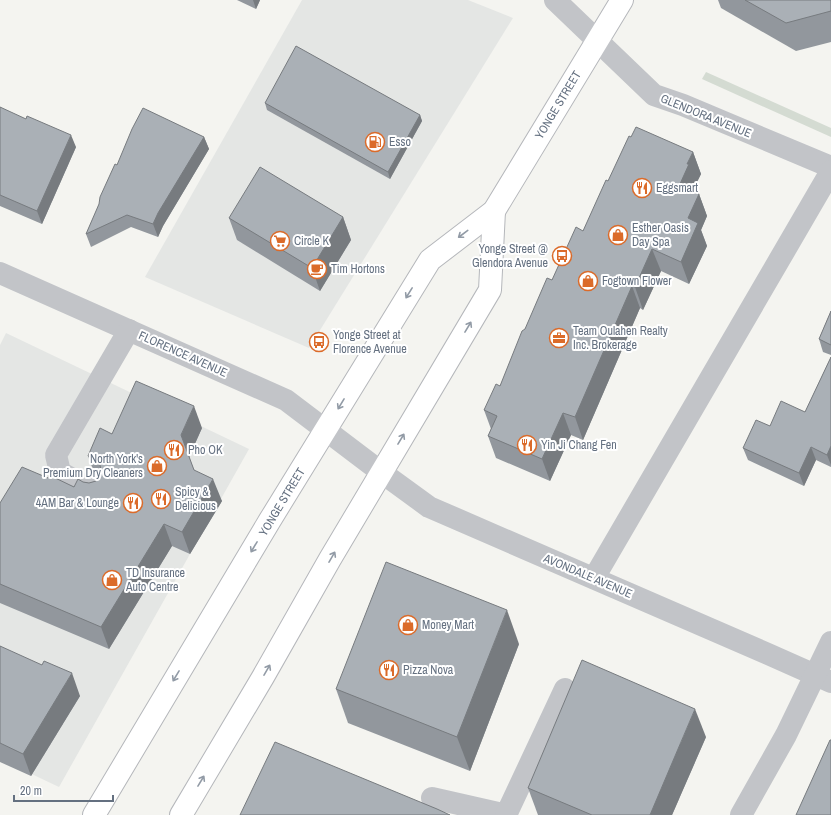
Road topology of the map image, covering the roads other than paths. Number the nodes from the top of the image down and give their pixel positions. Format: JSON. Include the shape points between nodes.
{"nodes":[{"id":1,"x":555,"y":0,"type":"edge"},
{"id":2,"x":622,"y":0,"type":"edge"},
{"id":3,"x":598,"y":41,"type":"junction"},
{"id":4,"x":831,"y":167,"type":"edge"},
{"id":5,"x":831,"y":171,"type":"edge"},
{"id":6,"x":494,"y":211,"type":"junction"},
{"id":7,"x":0,"y":273,"type":"edge"},
{"id":8,"x":129,"y":330,"type":"junction"},
{"id":9,"x":326,"y":430,"type":"junction"},
{"id":10,"x":356,"y":452,"type":"joint"},
{"id":11,"x":382,"y":472,"type":"junction"},
{"id":12,"x":97,"y":493,"type":"edge"},
{"id":13,"x":594,"y":578,"type":"junction"},
{"id":14,"x":831,"y":642,"type":"edge"},
{"id":15,"x":823,"y":679,"type":"edge"},
{"id":16,"x":565,"y":689,"type":"dead end"},
{"id":17,"x":432,"y":798,"type":"dead end"},
{"id":18,"x":94,"y":815,"type":"edge"},
{"id":19,"x":181,"y":815,"type":"edge"},
{"id":20,"x":507,"y":815,"type":"edge"},
{"id":21,"x":741,"y":815,"type":"edge"}],
"edges":[{"from":1,"to":3,"type":"street","name":"GLENDORA AVENUE"},
{"from":2,"to":3,"type":"main road","name":"YONGE STREET"},
{"from":3,"to":4,"type":"street","name":"GLENDORA AVENUE","via":[[654,95]]},
{"from":3,"to":6,"type":"main road","name":"YONGE STREET"},
{"from":5,"to":13,"type":"street"},
{"from":6,"to":9,"type":"main road","name":"YONGE STREET","one_way":true,"via":[[430,260]]},
{"from":11,"to":6,"type":"main road","name":"YONGE STREET","one_way":true,"via":[[490,290]]},
{"from":7,"to":8,"type":"street","name":"FLORENCE AVENUE"},
{"from":8,"to":9,"type":"street","name":"FLORENCE AVENUE","via":[[286,400]]},
{"from":8,"to":12,"type":"street","via":[[56,455],[60,472]]},
{"from":9,"to":10,"type":"street","name":"FLORENCE AVENUE"},
{"from":9,"to":18,"type":"main road","name":"YONGE STREET","one_way":true},
{"from":10,"to":11,"type":"street","name":"AVONDALE AVENUE"},
{"from":11,"to":13,"type":"street","name":"AVONDALE AVENUE","via":[[429,507]]},
{"from":19,"to":11,"type":"main road","name":"YONGE STREET","one_way":true},
{"from":13,"to":15,"type":"street","name":"AVONDALE AVENUE"},
{"from":14,"to":15,"type":"street"},
{"from":15,"to":21,"type":"street","via":[[786,735]]},
{"from":16,"to":20,"type":"street"},
{"from":17,"to":20,"type":"street"}]}
